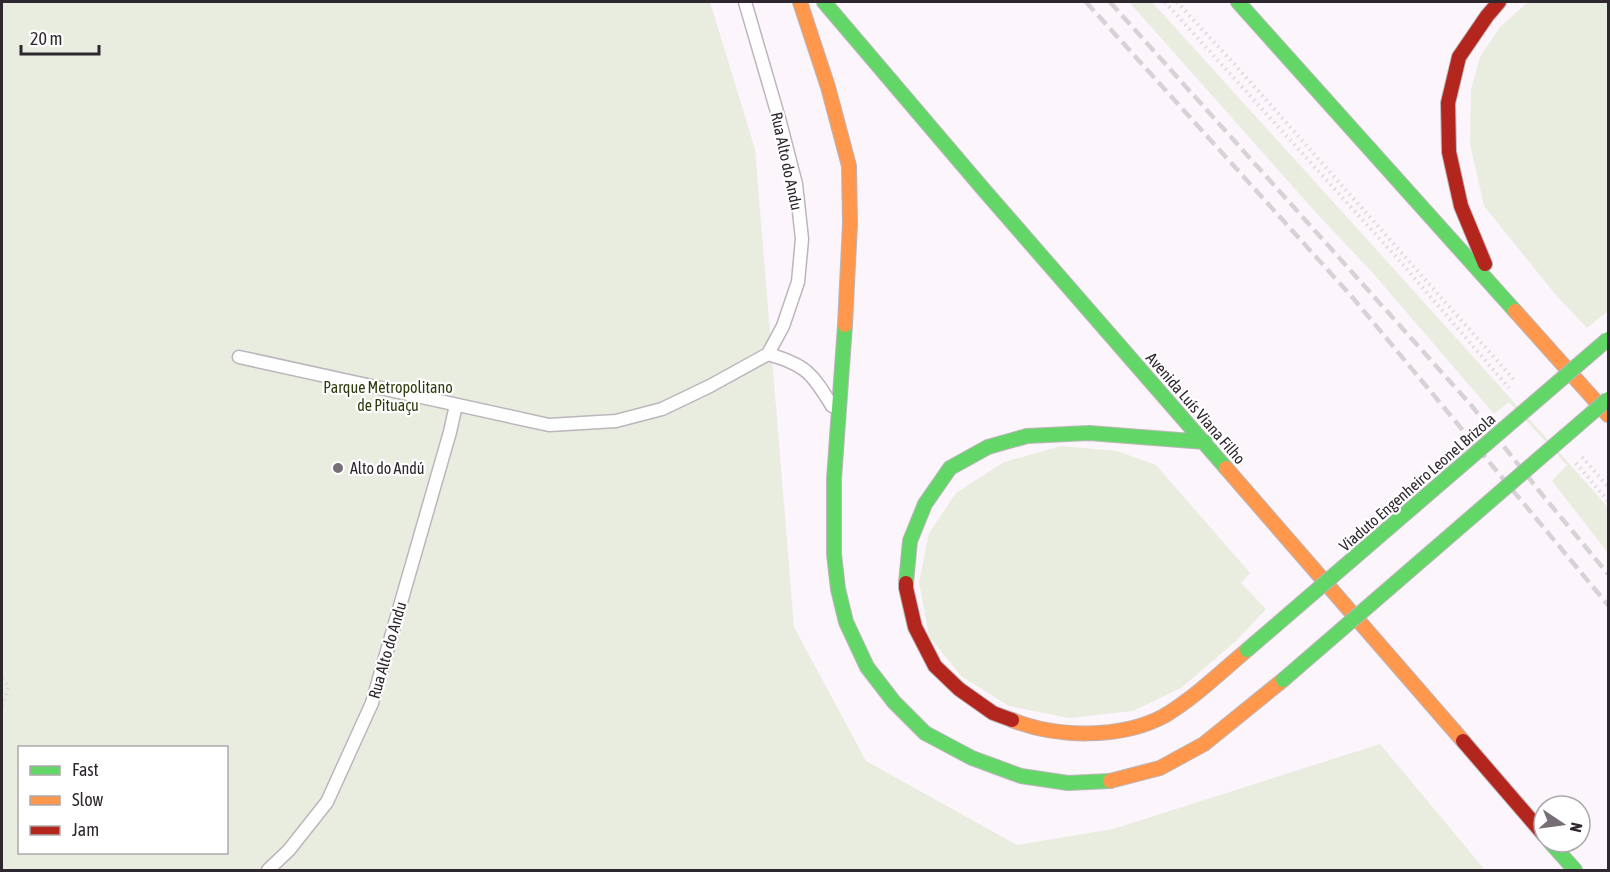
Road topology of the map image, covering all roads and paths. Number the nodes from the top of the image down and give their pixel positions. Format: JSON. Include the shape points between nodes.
{"nodes":[{"id":1,"x":745,"y":2,"type":"edge"},
{"id":2,"x":800,"y":2,"type":"edge"},
{"id":3,"x":824,"y":2,"type":"edge"},
{"id":4,"x":1165,"y":2,"type":"edge"},
{"id":5,"x":1177,"y":2,"type":"edge"},
{"id":6,"x":1238,"y":2,"type":"edge"},
{"id":7,"x":1499,"y":2,"type":"edge"},
{"id":8,"x":1495,"y":288,"type":"junction"},
{"id":9,"x":1608,"y":339,"type":"edge"},
{"id":10,"x":768,"y":354,"type":"junction"},
{"id":11,"x":240,"y":357,"type":"dead end"},
{"id":12,"x":1521,"y":388,"type":"dead end"},
{"id":13,"x":1511,"y":389,"type":"dead end"},
{"id":14,"x":1608,"y":399,"type":"edge"},
{"id":15,"x":456,"y":405,"type":"junction"},
{"id":16,"x":1608,"y":415,"type":"edge"},
{"id":17,"x":839,"y":417,"type":"junction"},
{"id":18,"x":1205,"y":442,"type":"junction"},
{"id":19,"x":1577,"y":451,"type":"dead end"},
{"id":20,"x":1569,"y":455,"type":"dead end"},
{"id":21,"x":1608,"y":487,"type":"edge"},
{"id":22,"x":1608,"y":501,"type":"edge"},
{"id":23,"x":2,"y":679,"type":"edge"},
{"id":24,"x":2,"y":706,"type":"edge"},
{"id":25,"x":1532,"y":821,"type":"edge"},
{"id":26,"x":1558,"y":854,"type":"edge"},
{"id":27,"x":1561,"y":854,"type":"edge"},
{"id":28,"x":268,"y":870,"type":"edge"},
{"id":29,"x":1567,"y":870,"type":"edge"},
{"id":30,"x":1575,"y":870,"type":"edge"}],
"edges":[{"from":1,"to":10,"type":"lane","name":"Rua Alto do Andu","via":[[796,184],[802,239],[798,282],[783,326]]},
{"from":2,"to":17,"type":"main road","via":[[849,166],[850,224]]},
{"from":3,"to":18,"type":"main road","name":"Avenida Luís Viana Filho"},
{"from":4,"to":13,"type":"path"},
{"from":5,"to":12,"type":"path"},
{"from":6,"to":8,"type":"main road"},
{"from":7,"to":8,"type":"main road","via":[[1459,57],[1448,103],[1449,152],[1461,206]]},
{"from":8,"to":16,"type":"main road"},
{"from":9,"to":18,"type":"main road","name":"Viaduto Engenheiro Leonel Brizola","bridge":true,"via":[[1201,689],[1163,716],[1126,730],[1077,734],[1031,728],[993,713],[935,666],[915,627],[906,588],[910,541],[925,504],[950,468],[988,447],[1028,436],[1089,433]]},
{"from":10,"to":15,"type":"lane","via":[[662,409],[616,421],[549,425]]},
{"from":10,"to":17,"type":"lane","via":[[791,361],[810,373]]},
{"from":11,"to":15,"type":"lane"},
{"from":14,"to":17,"type":"main road","bridge":true,"via":[[1204,744],[1160,768],[1111,781],[1068,783],[1021,776],[972,758],[925,733],[867,667],[846,622],[834,554]]},
{"from":15,"to":28,"type":"lane","name":"Rua Alto do Andu","via":[[372,703],[327,802]]},
{"from":18,"to":25,"type":"main road","name":"Avenida Luís Viana Filho"},
{"from":19,"to":21,"type":"path"},
{"from":20,"to":22,"type":"path"},
{"from":23,"to":24,"type":"path","via":[[9,686]]},
{"from":26,"to":29,"type":"lane"},
{"from":27,"to":30,"type":"main road"}]}
